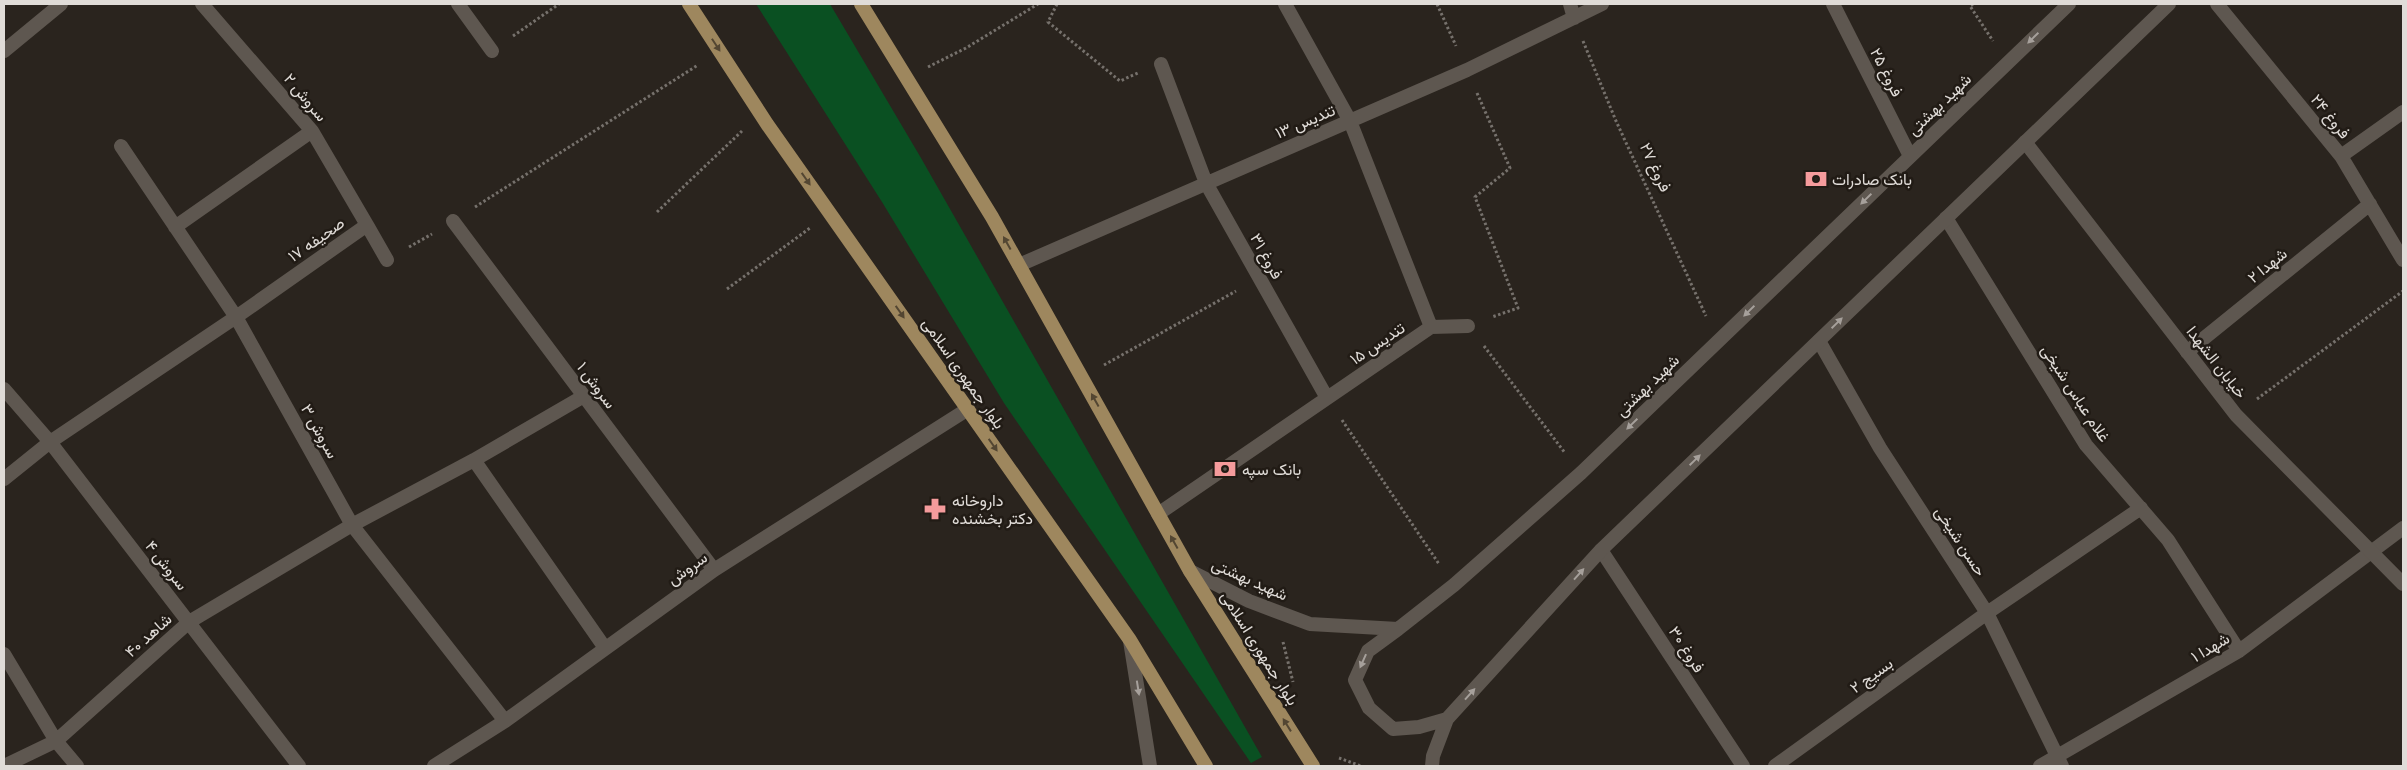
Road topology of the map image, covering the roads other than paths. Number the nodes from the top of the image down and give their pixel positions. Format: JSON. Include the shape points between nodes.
{"nodes":[{"id":1,"x":61,"y":4,"type":"edge"},
{"id":2,"x":202,"y":4,"type":"edge"},
{"id":3,"x":458,"y":4,"type":"edge"},
{"id":4,"x":689,"y":4,"type":"edge"},
{"id":5,"x":861,"y":4,"type":"edge"},
{"id":6,"x":1285,"y":4,"type":"edge"},
{"id":7,"x":1570,"y":4,"type":"edge"},
{"id":8,"x":1602,"y":4,"type":"edge"},
{"id":9,"x":1833,"y":4,"type":"edge"},
{"id":10,"x":2068,"y":4,"type":"edge"},
{"id":11,"x":2169,"y":4,"type":"edge"},
{"id":12,"x":2217,"y":4,"type":"edge"},
{"id":13,"x":1574,"y":18,"type":"junction"},
{"id":14,"x":4,"y":51,"type":"edge"},
{"id":15,"x":492,"y":51,"type":"road end"},
{"id":16,"x":1161,"y":64,"type":"road end"},
{"id":17,"x":2403,"y":112,"type":"edge"},
{"id":18,"x":1350,"y":121,"type":"junction"},
{"id":19,"x":312,"y":131,"type":"junction"},
{"id":20,"x":2024,"y":142,"type":"junction"},
{"id":21,"x":120,"y":146,"type":"dead end"},
{"id":22,"x":1910,"y":156,"type":"junction"},
{"id":23,"x":2341,"y":156,"type":"junction"},
{"id":24,"x":1206,"y":183,"type":"junction"},
{"id":25,"x":2370,"y":204,"type":"junction"},
{"id":26,"x":1946,"y":218,"type":"junction"},
{"id":27,"x":453,"y":221,"type":"road end"},
{"id":28,"x":367,"y":225,"type":"junction"},
{"id":29,"x":175,"y":227,"type":"junction"},
{"id":30,"x":387,"y":260,"type":"road end"},
{"id":31,"x":2403,"y":260,"type":"edge"},
{"id":32,"x":1019,"y":265,"type":"junction"},
{"id":33,"x":236,"y":317,"type":"junction"},
{"id":34,"x":1468,"y":326,"type":"road end"},
{"id":35,"x":1432,"y":327,"type":"junction"},
{"id":36,"x":1819,"y":341,"type":"junction"},
{"id":37,"x":2187,"y":352,"type":"junction"},
{"id":38,"x":4,"y":389,"type":"edge"},
{"id":39,"x":584,"y":396,"type":"junction"},
{"id":40,"x":1327,"y":398,"type":"junction"},
{"id":41,"x":968,"y":409,"type":"junction"},
{"id":42,"x":50,"y":442,"type":"junction"},
{"id":43,"x":474,"y":460,"type":"junction"},
{"id":44,"x":4,"y":479,"type":"edge"},
{"id":45,"x":2141,"y":508,"type":"junction"},
{"id":46,"x":1158,"y":514,"type":"junction"},
{"id":47,"x":352,"y":525,"type":"junction"},
{"id":48,"x":2403,"y":528,"type":"edge"},
{"id":49,"x":1601,"y":550,"type":"junction"},
{"id":50,"x":2371,"y":553,"type":"junction"},
{"id":51,"x":714,"y":570,"type":"junction"},
{"id":52,"x":1190,"y":571,"type":"junction"},
{"id":53,"x":2403,"y":584,"type":"edge"},
{"id":54,"x":1987,"y":613,"type":"junction"},
{"id":55,"x":189,"y":622,"type":"junction"},
{"id":56,"x":1398,"y":629,"type":"junction"},
{"id":57,"x":1130,"y":640,"type":"junction"},
{"id":58,"x":605,"y":648,"type":"junction"},
{"id":59,"x":2239,"y":652,"type":"junction"},
{"id":60,"x":4,"y":654,"type":"edge"},
{"id":61,"x":1447,"y":719,"type":"junction"},
{"id":62,"x":505,"y":721,"type":"junction"},
{"id":63,"x":56,"y":742,"type":"junction"},
{"id":64,"x":2060,"y":761,"type":"edge"},
{"id":65,"x":4,"y":766,"type":"edge"},
{"id":66,"x":77,"y":766,"type":"edge"},
{"id":67,"x":299,"y":766,"type":"edge"},
{"id":68,"x":434,"y":766,"type":"edge"},
{"id":69,"x":1150,"y":766,"type":"edge"},
{"id":70,"x":1206,"y":766,"type":"edge"},
{"id":71,"x":1313,"y":766,"type":"edge"},
{"id":72,"x":1432,"y":766,"type":"edge"},
{"id":73,"x":1743,"y":766,"type":"edge"},
{"id":74,"x":1775,"y":766,"type":"edge"},
{"id":75,"x":2040,"y":766,"type":"edge"}],
"edges":[{"from":1,"to":14,"type":"street"},
{"from":2,"to":19,"type":"street","name":"سروش ۲"},
{"from":3,"to":15,"type":"street"},
{"from":4,"to":41,"type":"main road","name":"بلوار جمهوری اسلامی","one_way":true,"via":[[760,113]]},
{"from":32,"to":5,"type":"main road","name":"بلوار جمهوری اسلامی","one_way":true},
{"from":6,"to":18,"type":"street","name":"تندیس ۱۵"},
{"from":7,"to":13,"type":"street"},
{"from":8,"to":13,"type":"street","name":"تندیس ۱۳"},
{"from":9,"to":22,"type":"street","name":"فروغ ۲۵"},
{"from":10,"to":22,"type":"street","name":"شهید بهشتی","one_way":true},
{"from":11,"to":20,"type":"street"},
{"from":12,"to":23,"type":"street","name":"فروغ ۲۴"},
{"from":13,"to":18,"type":"street","name":"تندیس ۱۳","via":[[1467,70]]},
{"from":16,"to":24,"type":"street","name":"فروغ ۳۱"},
{"from":17,"to":23,"type":"street"},
{"from":18,"to":24,"type":"street","name":"تندیس ۱۳"},
{"from":18,"to":35,"type":"street","name":"تندیس ۱۵"},
{"from":19,"to":28,"type":"street","name":"سروش ۲"},
{"from":19,"to":29,"type":"street"},
{"from":20,"to":26,"type":"street"},
{"from":20,"to":37,"type":"street","name":"خیابان الشهدا"},
{"from":21,"to":29,"type":"street","name":"سروش ۳"},
{"from":22,"to":56,"type":"street","name":"شهید بهشتی","one_way":true,"via":[[1580,473],[1454,585]]},
{"from":23,"to":25,"type":"street","name":"فروغ ۲۴"},
{"from":24,"to":32,"type":"street","name":"تندیس ۱۳"},
{"from":24,"to":40,"type":"street","name":"فروغ ۳۱"},
{"from":25,"to":31,"type":"street","name":"فروغ ۲۴"},
{"from":25,"to":37,"type":"street","name":"شهدا ۲"},
{"from":36,"to":26,"type":"street","one_way":true},
{"from":26,"to":45,"type":"street","name":"غلام عباس شیخی","via":[[2086,445]]},
{"from":27,"to":39,"type":"street","name":"سروش ۱"},
{"from":28,"to":30,"type":"street","name":"صحیفه ۱۷"},
{"from":28,"to":33,"type":"street","name":"صحیفه ۱۷"},
{"from":29,"to":33,"type":"street","name":"سروش ۳"},
{"from":46,"to":32,"type":"main road","name":"بلوار جمهوری اسلامی","one_way":true},
{"from":33,"to":42,"type":"street","name":"صحیفه ۱۷"},
{"from":33,"to":47,"type":"street","name":"سروش ۳"},
{"from":34,"to":35,"type":"street"},
{"from":35,"to":40,"type":"street","name":"تندیس ۱۵"},
{"from":49,"to":36,"type":"street","one_way":true},
{"from":36,"to":54,"type":"street","name":"حسن شیخی","via":[[1880,448]]},
{"from":37,"to":50,"type":"street","name":"خیابان الشهدا","via":[[2236,415]]},
{"from":38,"to":42,"type":"street","name":"سروش ۴"},
{"from":39,"to":43,"type":"street","name":"شاهد ۴۰"},
{"from":39,"to":51,"type":"street","name":"سروش ۱"},
{"from":40,"to":46,"type":"street","name":"تندیس ۱۵"},
{"from":41,"to":51,"type":"street","name":"سروش"},
{"from":41,"to":57,"type":"main road","name":"بلوار جمهوری اسلامی","one_way":true},
{"from":42,"to":44,"type":"street","name":"صحیفه ۱۷"},
{"from":42,"to":55,"type":"street","name":"سروش ۴"},
{"from":43,"to":47,"type":"street","name":"شاهد ۴۰"},
{"from":43,"to":58,"type":"street"},
{"from":45,"to":54,"type":"street","name":"بسیج ۲"},
{"from":45,"to":59,"type":"street","name":"غلام عباس شیخی","via":[[2168,540]]},
{"from":52,"to":46,"type":"main road","name":"بلوار جمهوری اسلامی","one_way":true},
{"from":47,"to":55,"type":"street","name":"شاهد ۴۰"},
{"from":47,"to":62,"type":"street","name":"سروش ۳"},
{"from":48,"to":50,"type":"street","name":"شهدا ۱"},
{"from":61,"to":49,"type":"street","one_way":true},
{"from":49,"to":73,"type":"street","name":"فروغ ۳۰"},
{"from":50,"to":53,"type":"street","name":"خیابان الشهدا"},
{"from":50,"to":59,"type":"street","name":"شهدا ۱"},
{"from":51,"to":58,"type":"street","name":"سروش"},
{"from":52,"to":56,"type":"street","name":"شهید بهشتی","via":[[1249,601],[1310,624]]},
{"from":71,"to":52,"type":"main road","name":"بلوار جمهوری اسلامی","one_way":true},
{"from":54,"to":64,"type":"street","name":"حسن شیخی"},
{"from":54,"to":74,"type":"street","name":"بسیج ۲"},
{"from":55,"to":63,"type":"street","name":"شاهد ۴۰"},
{"from":55,"to":67,"type":"street","name":"سروش ۴"},
{"from":56,"to":61,"type":"street","one_way":true,"via":[[1368,651],[1355,680],[1369,708],[1393,729],[1419,727]]},
{"from":57,"to":69,"type":"street","one_way":true},
{"from":57,"to":70,"type":"main road","name":"بلوار جمهوری اسلامی"},
{"from":58,"to":62,"type":"street","name":"سروش"},
{"from":59,"to":64,"type":"street","name":"شهدا ۱"},
{"from":60,"to":63,"type":"street"},
{"from":61,"to":72,"type":"street"},
{"from":62,"to":68,"type":"street","name":"سروش"},
{"from":63,"to":65,"type":"street","name":"شاهد ۴۰"},
{"from":63,"to":66,"type":"street"},
{"from":64,"to":75,"type":"street","name":"شهدا ۱"}]}
